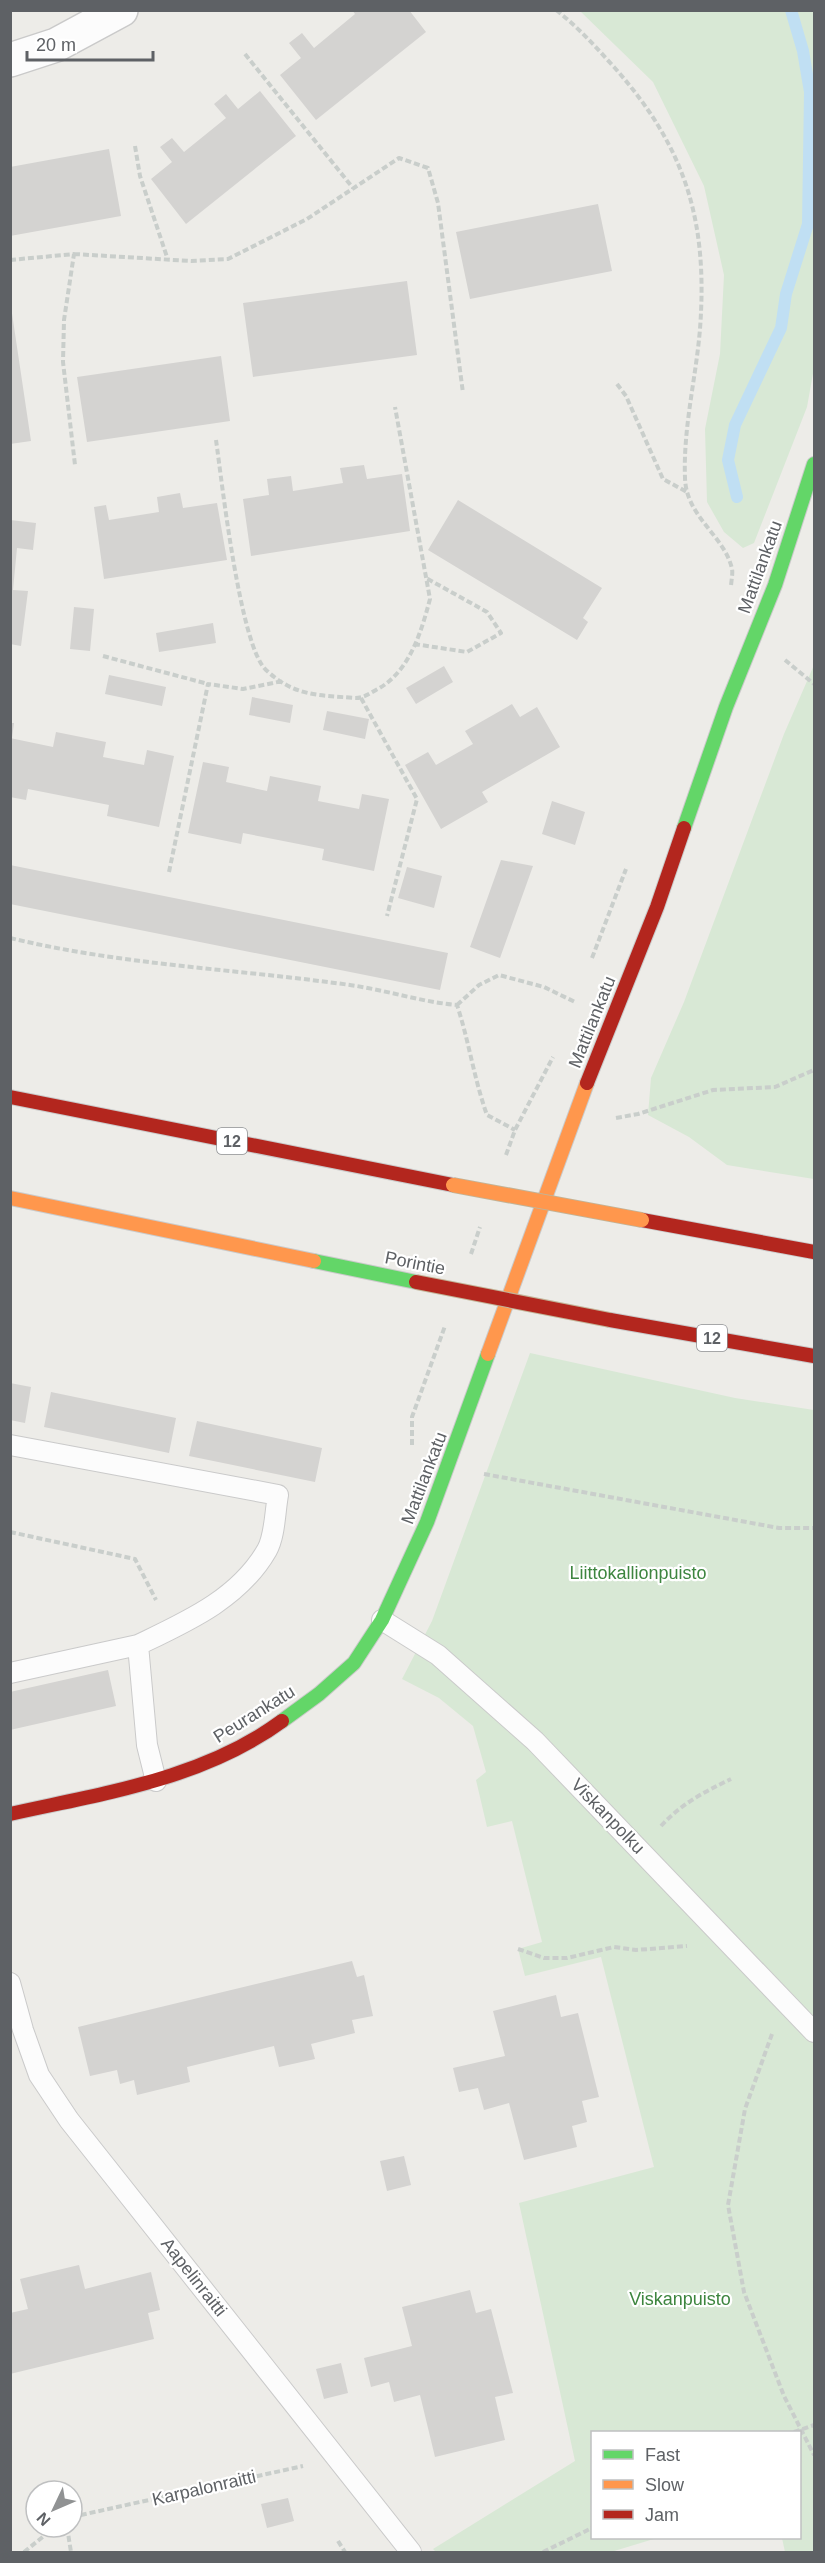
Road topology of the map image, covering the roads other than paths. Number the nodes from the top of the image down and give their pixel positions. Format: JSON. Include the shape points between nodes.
{"nodes":[{"id":1,"x":121,"y":10,"type":"edge"},
{"id":2,"x":10,"y":60,"type":"edge"},
{"id":3,"x":814,"y":464,"type":"edge"},
{"id":4,"x":10,"y":1097,"type":"edge"},
{"id":5,"x":10,"y":1198,"type":"edge"},
{"id":6,"x":814,"y":1252,"type":"edge"},
{"id":7,"x":814,"y":1356,"type":"edge"},
{"id":8,"x":10,"y":1445,"type":"edge"},
{"id":9,"x":398,"y":1591,"type":"joint"},
{"id":10,"x":382,"y":1620,"type":"junction"},
{"id":11,"x":138,"y":1645,"type":"junction"},
{"id":12,"x":10,"y":1673,"type":"edge"},
{"id":13,"x":156,"y":1781,"type":"junction"},
{"id":14,"x":10,"y":1814,"type":"edge"},
{"id":15,"x":10,"y":1983,"type":"edge"},
{"id":16,"x":814,"y":2032,"type":"edge"},
{"id":17,"x":411,"y":2552,"type":"edge"}],
"edges":[{"from":1,"to":2,"type":"street","via":[[56,45]]},
{"from":3,"to":9,"type":"main road","name":"Mattilankatu","via":[[775,585],[726,707],[657,907],[573,1119],[460,1434]]},
{"from":4,"to":6,"type":"main road","number":"12","bridge":true},
{"from":5,"to":7,"type":"main road","name":"Porintie","number":"12","bridge":true,"via":[[416,1282]]},
{"from":8,"to":11,"type":"lane","via":[[278,1495],[268,1549],[238,1588],[193,1619]]},
{"from":9,"to":10,"type":"main road","name":"Peurankatu"},
{"from":10,"to":13,"type":"main road","name":"Peurankatu","via":[[354,1663],[267,1732],[228,1755]]},
{"from":10,"to":16,"type":"lane","name":"Viskanpolku","via":[[438,1655],[526,1733]]},
{"from":11,"to":12,"type":"lane"},
{"from":11,"to":13,"type":"lane","via":[[147,1745]]},
{"from":13,"to":14,"type":"main road","name":"Peurankatu"},
{"from":15,"to":17,"type":"lane","name":"Aapelinraitti","via":[[39,2075],[69,2121]]}]}
